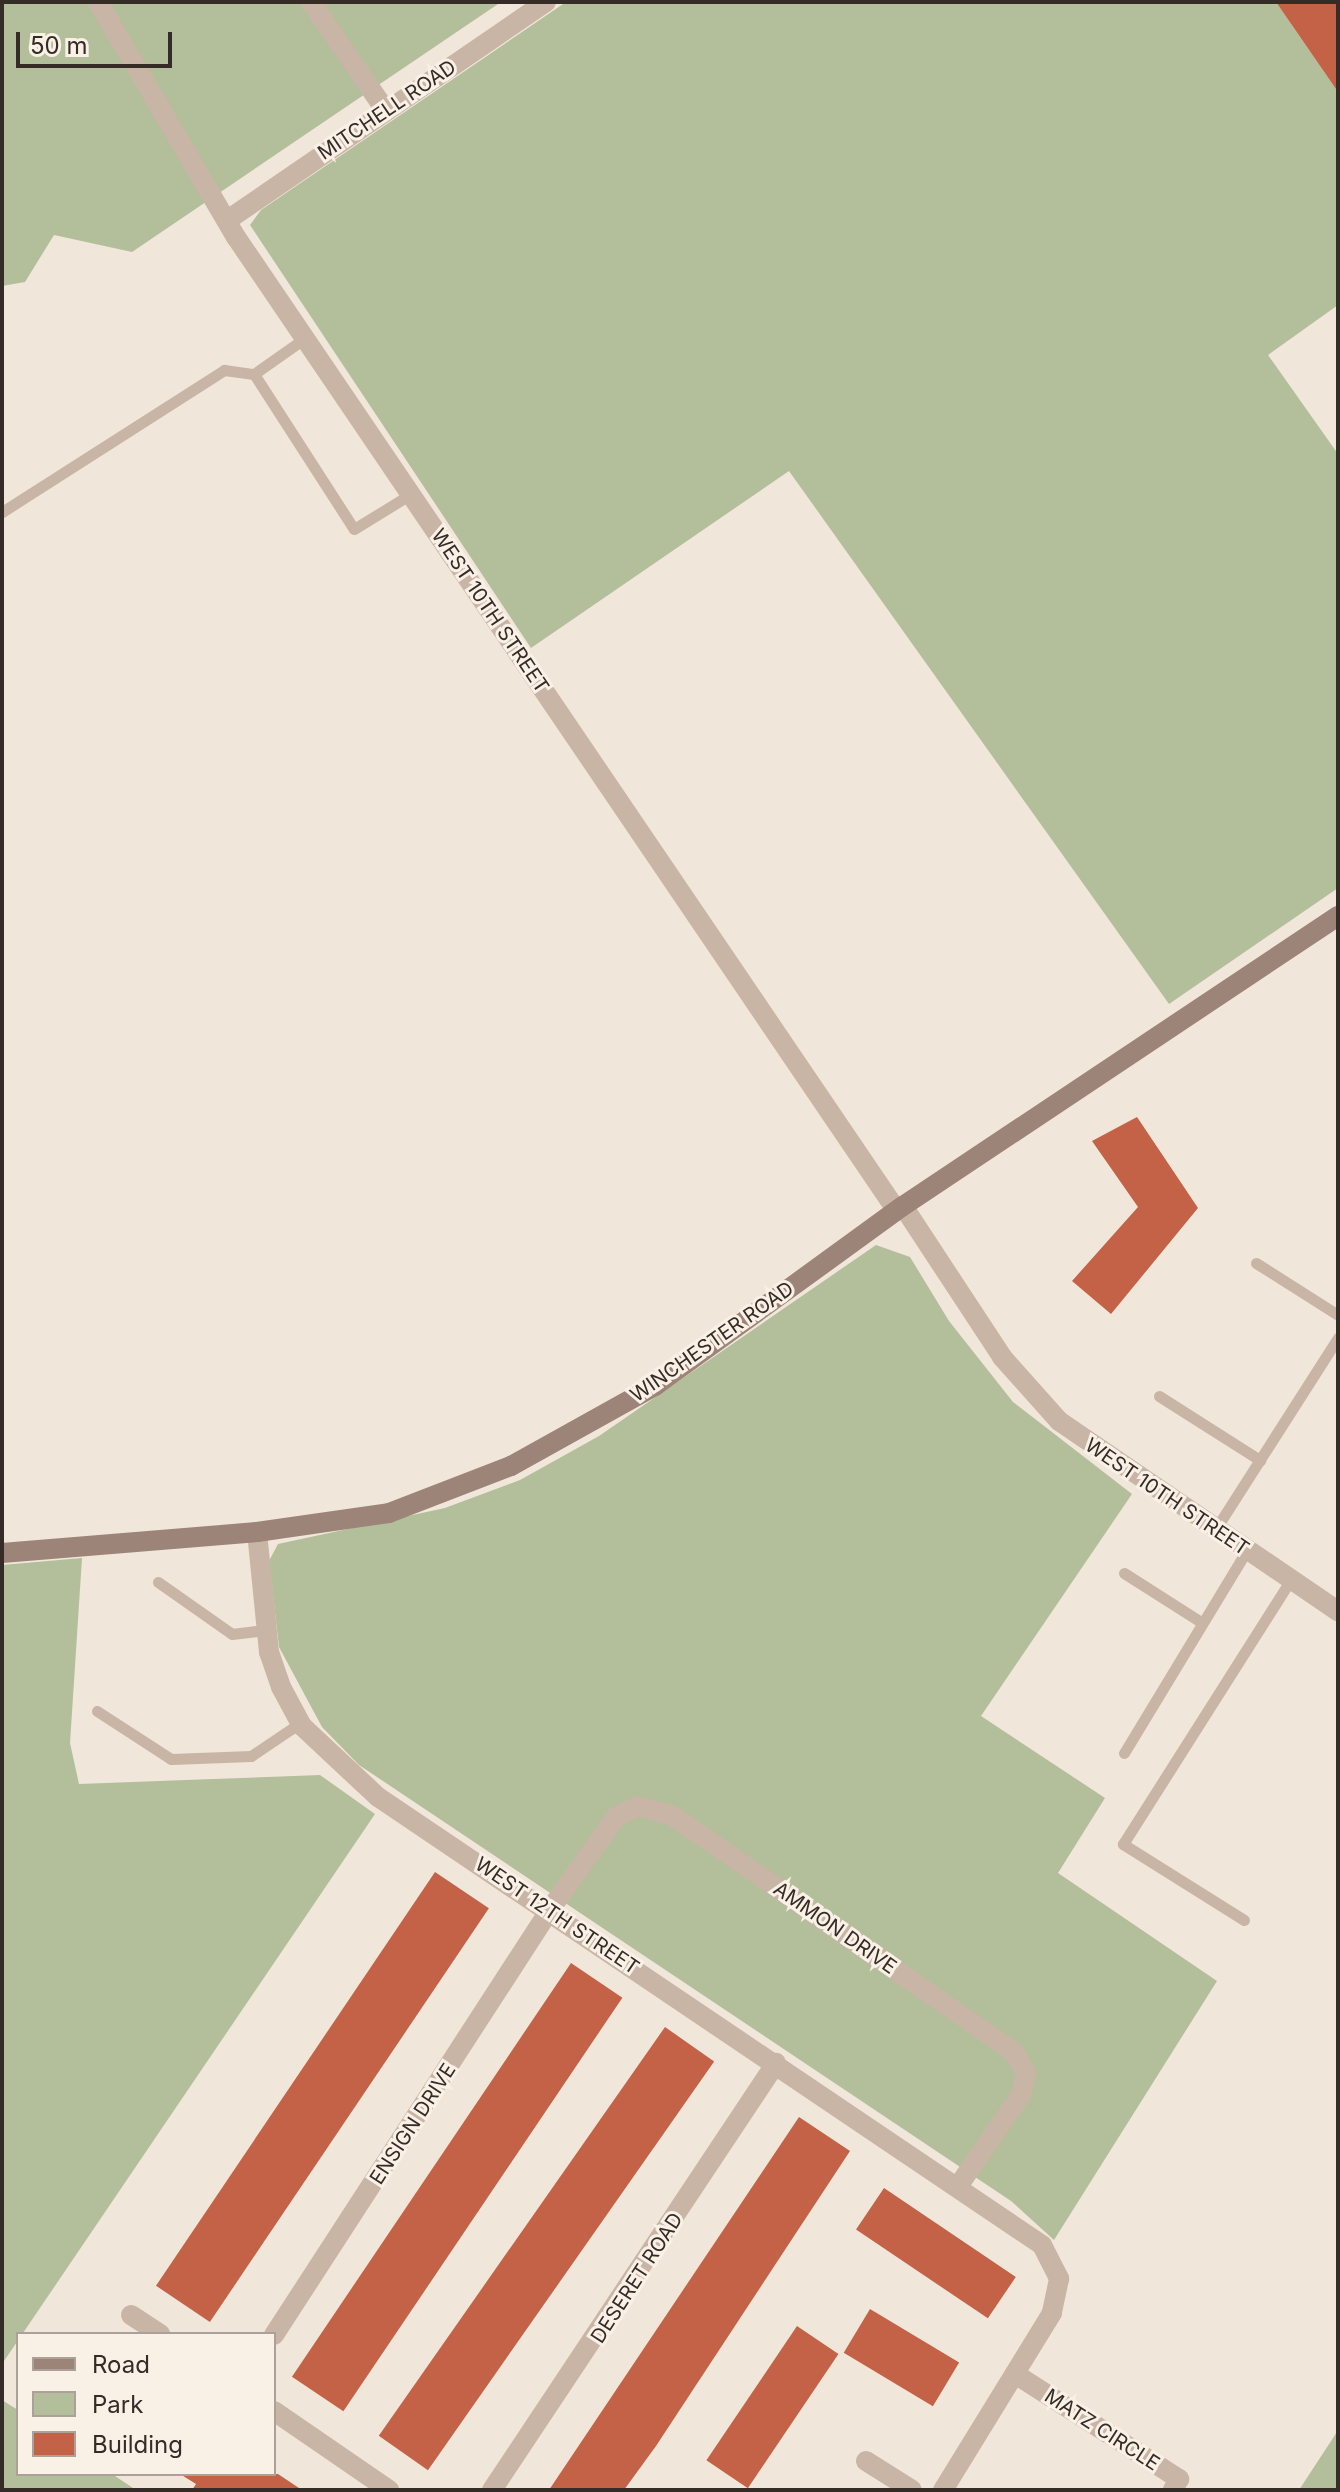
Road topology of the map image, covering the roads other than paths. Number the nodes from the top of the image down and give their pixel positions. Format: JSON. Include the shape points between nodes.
{"nodes":[{"id":1,"x":98,"y":2,"type":"edge"},
{"id":2,"x":311,"y":2,"type":"edge"},
{"id":3,"x":546,"y":2,"type":"edge"},
{"id":4,"x":386,"y":111,"type":"junction"},
{"id":5,"x":229,"y":219,"type":"junction"},
{"id":6,"x":305,"y":338,"type":"junction"},
{"id":7,"x":254,"y":374,"type":"junction"},
{"id":8,"x":411,"y":494,"type":"junction"},
{"id":9,"x":2,"y":512,"type":"edge"},
{"id":10,"x":1338,"y":916,"type":"edge"},
{"id":11,"x":900,"y":1208,"type":"junction"},
{"id":12,"x":1256,"y":1263,"type":"dead end"},
{"id":13,"x":1338,"y":1315,"type":"edge"},
{"id":14,"x":1338,"y":1338,"type":"edge"},
{"id":15,"x":1159,"y":1396,"type":"dead end"},
{"id":16,"x":1260,"y":1460,"type":"junction"},
{"id":17,"x":1215,"y":1530,"type":"junction"},
{"id":18,"x":257,"y":1532,"type":"junction"},
{"id":19,"x":1247,"y":1550,"type":"junction"},
{"id":20,"x":2,"y":1553,"type":"edge"},
{"id":21,"x":1124,"y":1573,"type":"dead end"},
{"id":22,"x":1291,"y":1579,"type":"junction"},
{"id":23,"x":158,"y":1582,"type":"dead end"},
{"id":24,"x":1338,"y":1611,"type":"edge"},
{"id":25,"x":1201,"y":1622,"type":"junction"},
{"id":26,"x":267,"y":1630,"type":"junction"},
{"id":27,"x":97,"y":1711,"type":"dead end"},
{"id":28,"x":300,"y":1723,"type":"junction"},
{"id":29,"x":1124,"y":1753,"type":"dead end"},
{"id":30,"x":549,"y":1911,"type":"junction"},
{"id":31,"x":1244,"y":1920,"type":"dead end"},
{"id":32,"x":776,"y":2063,"type":"junction"},
{"id":33,"x":959,"y":2185,"type":"junction"},
{"id":34,"x":131,"y":2315,"type":"dead end"},
{"id":35,"x":157,"y":2332,"type":"edge"},
{"id":36,"x":276,"y":2332,"type":"edge"},
{"id":37,"x":1015,"y":2374,"type":"junction"},
{"id":38,"x":276,"y":2412,"type":"edge"},
{"id":39,"x":866,"y":2461,"type":"dead end"},
{"id":40,"x":389,"y":2490,"type":"edge"},
{"id":41,"x":492,"y":2490,"type":"edge"},
{"id":42,"x":912,"y":2490,"type":"edge"},
{"id":43,"x":943,"y":2490,"type":"edge"},
{"id":44,"x":1173,"y":2490,"type":"edge"}],
"edges":[{"from":1,"to":5,"type":"street","name":"WEST 10TH STREET"},
{"from":2,"to":4,"type":"street"},
{"from":3,"to":4,"type":"street","name":"MITCHELL ROAD"},
{"from":4,"to":5,"type":"street","name":"MITCHELL ROAD"},
{"from":5,"to":6,"type":"street","name":"WEST 10TH STREET"},
{"from":6,"to":7,"type":"lane"},
{"from":6,"to":8,"type":"street","name":"WEST 10TH STREET"},
{"from":7,"to":8,"type":"lane","via":[[354,529]]},
{"from":7,"to":9,"type":"lane","via":[[224,370]]},
{"from":8,"to":11,"type":"street","name":"WEST 10TH STREET"},
{"from":10,"to":11,"type":"street","name":"WINCHESTER ROAD"},
{"from":11,"to":17,"type":"street","name":"WEST 10TH STREET","via":[[1002,1357],[1059,1421]]},
{"from":11,"to":18,"type":"street","name":"WINCHESTER ROAD","via":[[655,1386],[511,1466],[389,1513]]},
{"from":12,"to":13,"type":"lane"},
{"from":14,"to":16,"type":"lane"},
{"from":15,"to":16,"type":"lane"},
{"from":16,"to":17,"type":"lane"},
{"from":17,"to":19,"type":"street","name":"WEST 10TH STREET"},
{"from":18,"to":20,"type":"street","name":"WINCHESTER ROAD"},
{"from":18,"to":26,"type":"street","name":"WEST 12TH STREET"},
{"from":19,"to":22,"type":"street","name":"WEST 10TH STREET"},
{"from":19,"to":25,"type":"lane"},
{"from":21,"to":25,"type":"lane"},
{"from":22,"to":24,"type":"street","name":"WEST 10TH STREET"},
{"from":22,"to":31,"type":"lane","via":[[1123,1844]]},
{"from":23,"to":26,"type":"lane","via":[[232,1634]]},
{"from":25,"to":29,"type":"lane"},
{"from":26,"to":28,"type":"street","name":"WEST 12TH STREET","via":[[279,1681]]},
{"from":27,"to":28,"type":"lane","via":[[171,1759],[251,1756]]},
{"from":28,"to":30,"type":"street","name":"WEST 12TH STREET","via":[[378,1797]]},
{"from":30,"to":32,"type":"street","name":"WEST 12TH STREET"},
{"from":30,"to":33,"type":"street","name":"AMMON DRIVE","via":[[616,1817],[638,1806],[673,1816],[1014,2052],[1026,2073],[1021,2095]]},
{"from":30,"to":36,"type":"street","name":"ENSIGN DRIVE"},
{"from":32,"to":33,"type":"street","name":"WEST 12TH STREET"},
{"from":32,"to":41,"type":"street","name":"DESERET ROAD"},
{"from":33,"to":37,"type":"street","name":"WEST 12TH STREET","via":[[1042,2245],[1059,2279],[1052,2313]]},
{"from":34,"to":35,"type":"street"},
{"from":37,"to":43,"type":"street","name":"WEST 12TH STREET"},
{"from":37,"to":44,"type":"street","name":"MATZ CIRCLE","via":[[1179,2479]]},
{"from":38,"to":40,"type":"street"},
{"from":39,"to":42,"type":"street"}]}
